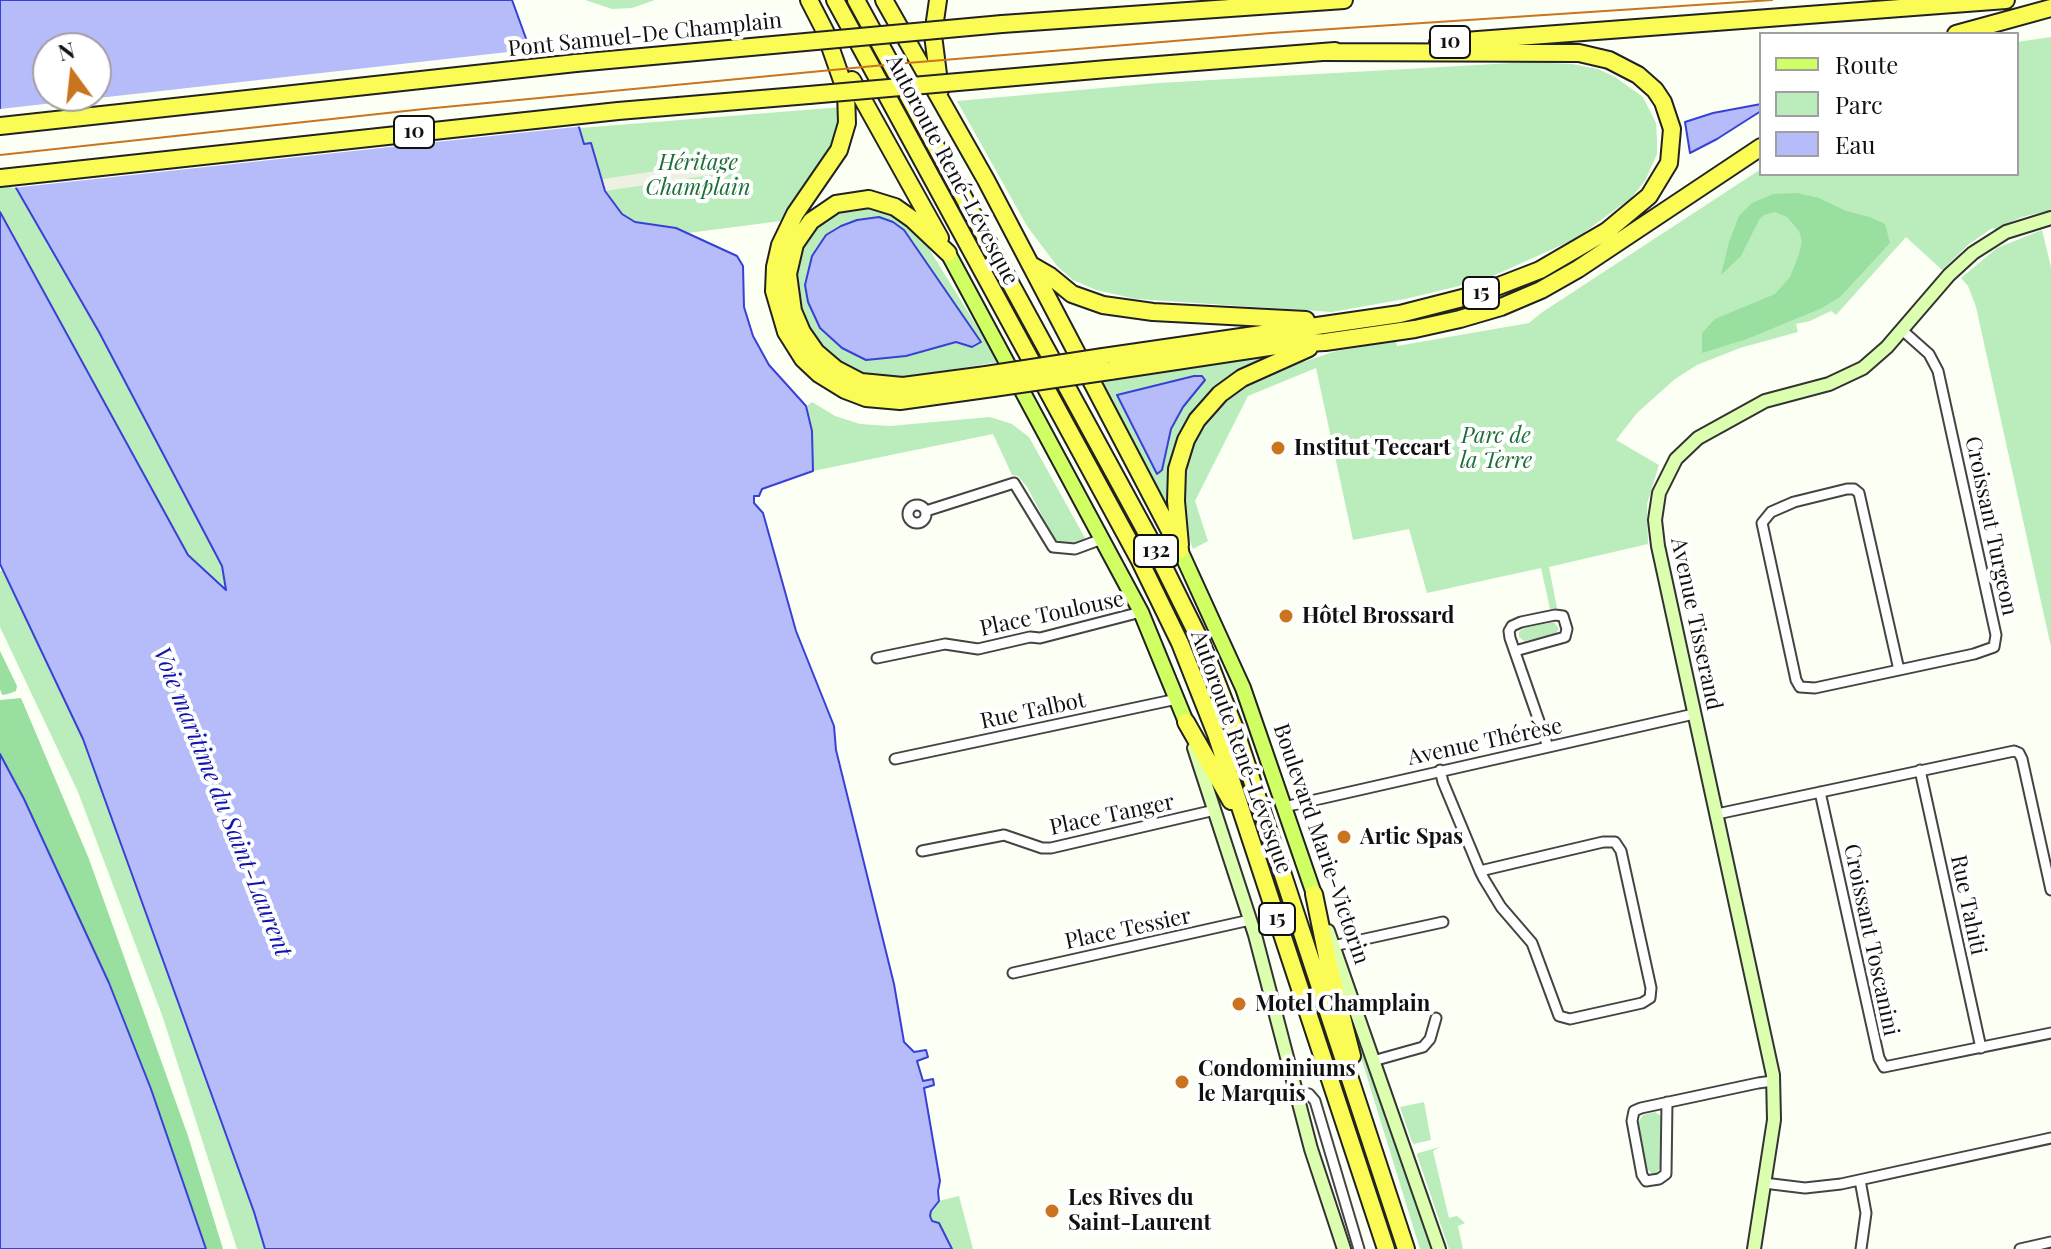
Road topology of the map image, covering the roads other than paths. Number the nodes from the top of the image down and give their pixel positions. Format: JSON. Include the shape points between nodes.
{"nodes":[{"id":1,"x":809,"y":0,"type":"edge"},
{"id":2,"x":835,"y":0,"type":"edge"},
{"id":3,"x":856,"y":0,"type":"edge"},
{"id":4,"x":884,"y":0,"type":"edge"},
{"id":5,"x":938,"y":0,"type":"edge"},
{"id":6,"x":1344,"y":0,"type":"edge"},
{"id":7,"x":2006,"y":0,"type":"edge"},
{"id":8,"x":2051,"y":8,"type":"edge"},
{"id":9,"x":825,"y":32,"type":"junction"},
{"id":10,"x":1963,"y":32,"type":"edge"},
{"id":11,"x":1325,"y":52,"type":"junction"},
{"id":12,"x":942,"y":99,"type":"junction"},
{"id":13,"x":0,"y":126,"type":"edge"},
{"id":14,"x":1759,"y":148,"type":"edge"},
{"id":15,"x":0,"y":178,"type":"edge"},
{"id":16,"x":2051,"y":218,"type":"edge"},
{"id":17,"x":948,"y":253,"type":"junction"},
{"id":18,"x":1031,"y":265,"type":"junction"},
{"id":19,"x":1331,"y":322,"type":"junction"},
{"id":20,"x":1902,"y":330,"type":"junction"},
{"id":21,"x":1325,"y":342,"type":"junction"},
{"id":22,"x":1107,"y":364,"type":"junction"},
{"id":23,"x":989,"y":381,"type":"junction"},
{"id":24,"x":926,"y":511,"type":"dead end"},
{"id":25,"x":1102,"y":539,"type":"junction"},
{"id":26,"x":1180,"y":550,"type":"junction"},
{"id":27,"x":1141,"y":612,"type":"junction"},
{"id":28,"x":1515,"y":651,"type":"junction"},
{"id":29,"x":877,"y":658,"type":"dead end"},
{"id":30,"x":1899,"y":670,"type":"junction"},
{"id":31,"x":1177,"y":699,"type":"junction"},
{"id":32,"x":1694,"y":714,"type":"junction"},
{"id":33,"x":1186,"y":722,"type":"junction"},
{"id":34,"x":1548,"y":747,"type":"junction"},
{"id":35,"x":895,"y":759,"type":"dead end"},
{"id":36,"x":1440,"y":770,"type":"junction"},
{"id":37,"x":1920,"y":770,"type":"junction"},
{"id":38,"x":1820,"y":792,"type":"junction"},
{"id":39,"x":1284,"y":807,"type":"junction"},
{"id":40,"x":1215,"y":810,"type":"junction"},
{"id":41,"x":1717,"y":814,"type":"junction"},
{"id":42,"x":1249,"y":833,"type":"junction"},
{"id":43,"x":922,"y":851,"type":"dead end"},
{"id":44,"x":1480,"y":871,"type":"junction"},
{"id":45,"x":2051,"y":890,"type":"edge"},
{"id":46,"x":1314,"y":894,"type":"junction"},
{"id":47,"x":1250,"y":920,"type":"junction"},
{"id":48,"x":1443,"y":922,"type":"dead end"},
{"id":49,"x":1333,"y":946,"type":"junction"},
{"id":50,"x":1013,"y":973,"type":"dead end"},
{"id":51,"x":1436,"y":1018,"type":"dead end"},
{"id":52,"x":2051,"y":1033,"type":"edge"},
{"id":53,"x":1981,"y":1048,"type":"junction"},
{"id":54,"x":1373,"y":1061,"type":"junction"},
{"id":55,"x":1773,"y":1081,"type":"junction"},
{"id":56,"x":1296,"y":1091,"type":"junction"},
{"id":57,"x":1667,"y":1102,"type":"junction"},
{"id":58,"x":2051,"y":1138,"type":"edge"},
{"id":59,"x":1370,"y":1140,"type":"junction"},
{"id":60,"x":1860,"y":1180,"type":"junction"},
{"id":61,"x":1764,"y":1183,"type":"junction"},
{"id":62,"x":2051,"y":1242,"type":"edge"},
{"id":63,"x":1344,"y":1249,"type":"edge"},
{"id":64,"x":1359,"y":1249,"type":"edge"},
{"id":65,"x":1386,"y":1249,"type":"edge"},
{"id":66,"x":1406,"y":1249,"type":"edge"},
{"id":67,"x":1439,"y":1249,"type":"edge"},
{"id":68,"x":1754,"y":1249,"type":"edge"},
{"id":69,"x":1861,"y":1249,"type":"edge"},
{"id":70,"x":2020,"y":1249,"type":"edge"}],
"edges":[{"from":1,"to":9,"type":"highway"},
{"from":2,"to":42,"type":"highway","name":"Autoroute René-Lévesque","number":"132","via":[[1163,604],[1202,695]]},
{"from":3,"to":59,"type":"highway","name":"Autoroute René-Lévesque","number":"132","via":[[1196,631],[1235,729]]},
{"from":4,"to":12,"type":"highway"},
{"from":5,"to":12,"type":"highway","via":[[933,42]]},
{"from":6,"to":13,"type":"highway","name":"Pont Samuel-De Champlain","number":"10","bridge":true,"via":[[925,30]]},
{"from":7,"to":11,"type":"highway","number":"10"},
{"from":8,"to":10,"type":"highway"},
{"from":9,"to":17,"type":"highway"},
{"from":9,"to":23,"type":"highway","via":[[846,92],[847,123],[832,163],[780,245],[774,291],[786,332],[819,374],[866,398],[900,401]]},
{"from":11,"to":15,"type":"highway","number":"10","bridge":true,"via":[[633,109]]},
{"from":11,"to":19,"type":"highway","number":"15","via":[[1593,55],[1624,66],[1650,84],[1666,109],[1672,138],[1669,163],[1649,196],[1623,220],[1564,257],[1448,303]]},
{"from":12,"to":18,"type":"highway"},
{"from":14,"to":21,"type":"highway","via":[[1578,269],[1526,296],[1460,319]]},
{"from":16,"to":20,"type":"street","name":"Avenue Tisserand","via":[[2015,228],[1983,246],[1956,268]]},
{"from":17,"to":23,"type":"highway","via":[[895,207],[869,199],[836,204],[811,221],[795,244],[788,274],[793,311],[816,352],[861,382],[903,386]]},
{"from":17,"to":25,"type":"main road"},
{"from":18,"to":19,"type":"highway","via":[[1072,294],[1103,305]]},
{"from":18,"to":26,"type":"highway"},
{"from":19,"to":22,"type":"highway"},
{"from":20,"to":30,"type":"street","name":"Croissant Turgeon","via":[[1929,354],[1938,371],[1996,640],[1985,651]]},
{"from":20,"to":32,"type":"street","name":"Avenue Tisserand","via":[[1854,373],[1765,401],[1706,432],[1665,476],[1656,512],[1657,538]]},
{"from":21,"to":22,"type":"highway"},
{"from":21,"to":26,"type":"highway","via":[[1242,378],[1197,420],[1177,469]]},
{"from":22,"to":23,"type":"highway","bridge":true},
{"from":24,"to":25,"type":"street","via":[[1014,483],[1053,547],[1075,549]]},
{"from":25,"to":27,"type":"main road"},
{"from":26,"to":39,"type":"main road","name":"Boulevard Marie-Victorin","via":[[1243,688]]},
{"from":27,"to":29,"type":"street","name":"Place Toulouse","via":[[978,649],[945,644]]},
{"from":27,"to":31,"type":"main road"},
{"from":28,"to":28,"type":"street","via":[[1509,635],[1512,626],[1555,615],[1564,618],[1565,637]]},
{"from":28,"to":34,"type":"street"},
{"from":30,"to":30,"type":"street","name":"Croissant Turgeon","via":[[1859,493],[1851,489],[1803,499],[1766,516],[1762,527],[1800,687]]},
{"from":31,"to":33,"type":"main road"},
{"from":31,"to":35,"type":"street","name":"Rue Talbot"},
{"from":32,"to":34,"type":"street","name":"Avenue Thérèse"},
{"from":32,"to":41,"type":"street","name":"Avenue Tisserand"},
{"from":33,"to":40,"type":"street"},
{"from":33,"to":42,"type":"highway"},
{"from":34,"to":36,"type":"street","name":"Avenue Thérèse"},
{"from":36,"to":39,"type":"street","name":"Avenue Thérèse"},
{"from":36,"to":44,"type":"street"},
{"from":37,"to":38,"type":"street"},
{"from":37,"to":45,"type":"street","via":[[2019,753]]},
{"from":37,"to":53,"type":"street","name":"Rue Tahiti"},
{"from":38,"to":41,"type":"street"},
{"from":38,"to":53,"type":"street","name":"Croissant Toscanini","via":[[1881,1065],[1890,1068]]},
{"from":39,"to":46,"type":"main road","name":"Boulevard Marie-Victorin"},
{"from":40,"to":43,"type":"street","name":"Place Tanger","via":[[1051,848],[1004,835]]},
{"from":40,"to":47,"type":"street"},
{"from":41,"to":55,"type":"street","name":"Avenue Tisserand"},
{"from":42,"to":65,"type":"highway","name":"Autoroute René-Lévesque","number":"15"},
{"from":44,"to":44,"type":"street","via":[[1615,842],[1650,998],[1562,1018],[1535,949]]},
{"from":46,"to":49,"type":"street","name":"Boulevard Marie-Victorin"},
{"from":46,"to":59,"type":"highway"},
{"from":47,"to":50,"type":"street","name":"Place Tessier"},
{"from":47,"to":56,"type":"street"},
{"from":48,"to":49,"type":"street"},
{"from":49,"to":54,"type":"street","name":"Boulevard Marie-Victorin"},
{"from":51,"to":54,"type":"street","via":[[1423,1047]]},
{"from":52,"to":53,"type":"street","name":"Croissant Toscanini"},
{"from":54,"to":67,"type":"street","name":"Boulevard Marie-Victorin"},
{"from":55,"to":57,"type":"street"},
{"from":55,"to":61,"type":"street","name":"Avenue Tisserand","via":[[1774,1120]]},
{"from":56,"to":63,"type":"street"},
{"from":56,"to":64,"type":"street","via":[[1315,1101]]},
{"from":57,"to":57,"type":"street","via":[[1632,1114],[1646,1181],[1666,1174]]},
{"from":58,"to":60,"type":"street"},
{"from":59,"to":66,"type":"highway","name":"Autoroute René-Lévesque"},
{"from":60,"to":61,"type":"street","via":[[1814,1188]]},
{"from":60,"to":69,"type":"street","via":[[1866,1213]]},
{"from":61,"to":68,"type":"street","name":"Avenue Tisserand"},
{"from":62,"to":70,"type":"street"}]}
